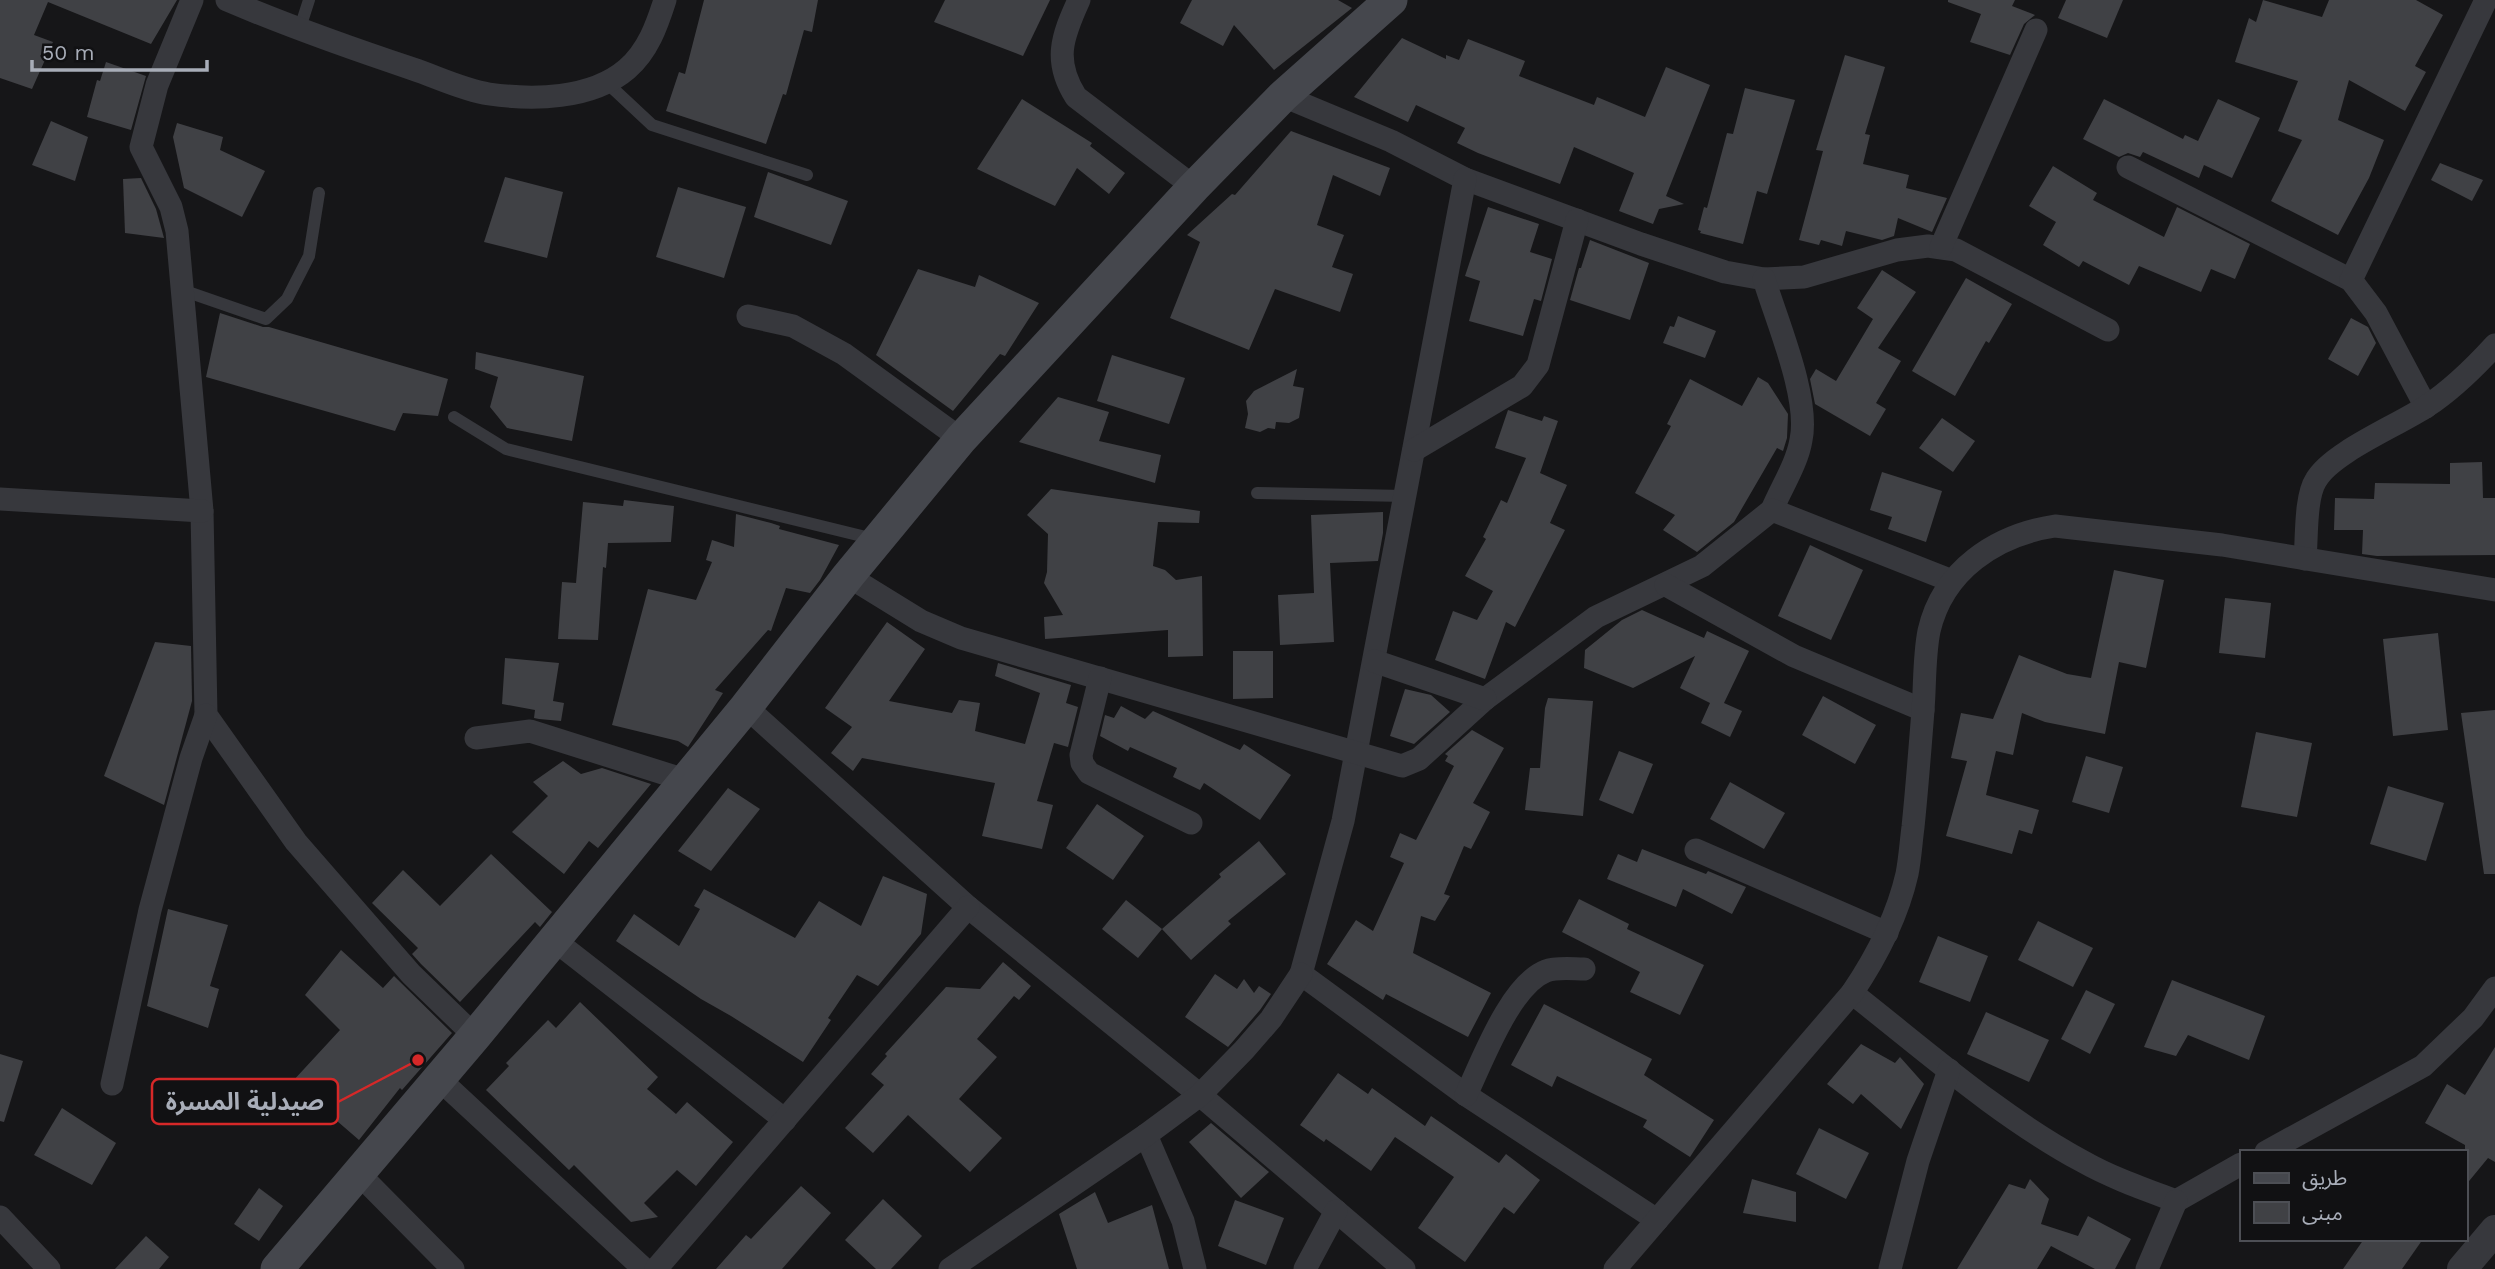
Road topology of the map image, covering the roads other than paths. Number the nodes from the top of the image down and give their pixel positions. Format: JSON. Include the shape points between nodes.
{"nodes":[{"id":1,"x":192,"y":0,"type":"edge"},
{"id":2,"x":228,"y":0,"type":"edge"},
{"id":3,"x":309,"y":0,"type":"edge"},
{"id":4,"x":665,"y":0,"type":"edge"},
{"id":5,"x":1079,"y":0,"type":"edge"},
{"id":6,"x":1391,"y":0,"type":"edge"},
{"id":7,"x":2486,"y":0,"type":"edge"},
{"id":8,"x":2036,"y":30,"type":"dead end"},
{"id":9,"x":299,"y":31,"type":"junction"},
{"id":10,"x":606,"y":82,"type":"junction"},
{"id":11,"x":1283,"y":96,"type":"junction"},
{"id":12,"x":2128,"y":167,"type":"dead end"},
{"id":13,"x":807,"y":174,"type":"dead end"},
{"id":14,"x":1465,"y":179,"type":"junction"},
{"id":15,"x":1194,"y":187,"type":"junction"},
{"id":16,"x":319,"y":193,"type":"dead end"},
{"id":17,"x":1577,"y":220,"type":"junction"},
{"id":18,"x":1941,"y":247,"type":"junction"},
{"id":19,"x":1764,"y":279,"type":"junction"},
{"id":20,"x":2351,"y":280,"type":"junction"},
{"id":21,"x":182,"y":290,"type":"junction"},
{"id":22,"x":748,"y":316,"type":"dead end"},
{"id":23,"x":2108,"y":330,"type":"dead end"},
{"id":24,"x":2495,"y":345,"type":"edge"},
{"id":25,"x":2426,"y":407,"type":"junction"},
{"id":26,"x":454,"y":417,"type":"dead end"},
{"id":27,"x":961,"y":439,"type":"junction"},
{"id":28,"x":1414,"y":450,"type":"junction"},
{"id":29,"x":1257,"y":493,"type":"dead end"},
{"id":30,"x":1405,"y":496,"type":"junction"},
{"id":31,"x":0,"y":499,"type":"edge"},
{"id":32,"x":1772,"y":510,"type":"junction"},
{"id":33,"x":202,"y":511,"type":"junction"},
{"id":34,"x":878,"y":540,"type":"junction"},
{"id":35,"x":2305,"y":559,"type":"junction"},
{"id":36,"x":848,"y":576,"type":"junction"},
{"id":37,"x":1952,"y":581,"type":"junction"},
{"id":38,"x":1666,"y":585,"type":"junction"},
{"id":39,"x":2495,"y":590,"type":"edge"},
{"id":40,"x":1374,"y":661,"type":"junction"},
{"id":41,"x":1100,"y":678,"type":"junction"},
{"id":42,"x":1485,"y":699,"type":"junction"},
{"id":43,"x":746,"y":707,"type":"junction"},
{"id":44,"x":1923,"y":710,"type":"junction"},
{"id":45,"x":205,"y":715,"type":"junction"},
{"id":46,"x":476,"y":738,"type":"dead end"},
{"id":47,"x":1356,"y":754,"type":"junction"},
{"id":48,"x":685,"y":780,"type":"junction"},
{"id":49,"x":1191,"y":823,"type":"dead end"},
{"id":50,"x":1696,"y":850,"type":"dead end"},
{"id":51,"x":968,"y":907,"type":"junction"},
{"id":52,"x":1887,"y":933,"type":"junction"},
{"id":53,"x":554,"y":940,"type":"junction"},
{"id":54,"x":1584,"y":969,"type":"dead end"},
{"id":55,"x":1301,"y":974,"type":"junction"},
{"id":56,"x":2495,"y":988,"type":"edge"},
{"id":57,"x":1852,"y":993,"type":"junction"},
{"id":58,"x":474,"y":1036,"type":"junction"},
{"id":59,"x":1949,"y":1070,"type":"junction"},
{"id":60,"x":439,"y":1079,"type":"junction"},
{"id":61,"x":111,"y":1084,"type":"dead end"},
{"id":62,"x":1200,"y":1095,"type":"junction"},
{"id":63,"x":1466,"y":1095,"type":"junction"},
{"id":64,"x":785,"y":1120,"type":"junction"},
{"id":65,"x":1146,"y":1135,"type":"junction"},
{"id":66,"x":2270,"y":1150,"type":"edge"},
{"id":67,"x":2240,"y":1165,"type":"edge"},
{"id":68,"x":358,"y":1174,"type":"junction"},
{"id":69,"x":2176,"y":1201,"type":"junction"},
{"id":70,"x":1336,"y":1211,"type":"junction"},
{"id":71,"x":0,"y":1217,"type":"edge"},
{"id":72,"x":1657,"y":1220,"type":"junction"},
{"id":73,"x":2495,"y":1230,"type":"edge"},
{"id":74,"x":49,"y":1269,"type":"edge"},
{"id":75,"x":277,"y":1269,"type":"edge"},
{"id":76,"x":453,"y":1269,"type":"edge"},
{"id":77,"x":644,"y":1269,"type":"edge"},
{"id":78,"x":656,"y":1269,"type":"edge"},
{"id":79,"x":950,"y":1269,"type":"edge"},
{"id":80,"x":1195,"y":1269,"type":"edge"},
{"id":81,"x":1305,"y":1269,"type":"edge"},
{"id":82,"x":1404,"y":1269,"type":"edge"},
{"id":83,"x":1615,"y":1269,"type":"edge"},
{"id":84,"x":1890,"y":1269,"type":"edge"},
{"id":85,"x":2147,"y":1269,"type":"edge"},
{"id":86,"x":2462,"y":1269,"type":"edge"}],
"edges":[{"from":1,"to":21,"type":"street","via":[[157,85],[141,147],[171,207]]},
{"from":2,"to":9,"type":"street"},
{"from":3,"to":9,"type":"lane"},
{"from":4,"to":10,"type":"street","via":[[642,53],[627,70]]},
{"from":5,"to":15,"type":"street","via":[[1065,30],[1060,56],[1067,83],[1076,97]]},
{"from":6,"to":11,"type":"main road"},
{"from":7,"to":20,"type":"street"},
{"from":8,"to":18,"type":"street"},
{"from":9,"to":10,"type":"street","via":[[486,94],[561,95]]},
{"from":10,"to":13,"type":"lane","via":[[652,125]]},
{"from":11,"to":14,"type":"street","via":[[1391,141]]},
{"from":11,"to":15,"type":"main road"},
{"from":12,"to":20,"type":"street"},
{"from":14,"to":17,"type":"street"},
{"from":14,"to":28,"type":"street"},
{"from":15,"to":27,"type":"main road"},
{"from":16,"to":21,"type":"lane","via":[[309,256],[286,299],[267,319]]},
{"from":17,"to":19,"type":"street","via":[[1725,272]]},
{"from":17,"to":28,"type":"street","via":[[1532,375],[1522,386]]},
{"from":18,"to":19,"type":"street","via":[[1897,250],[1804,277]]},
{"from":18,"to":23,"type":"street","via":[[1969,257]]},
{"from":19,"to":32,"type":"street","via":[[1801,397],[1804,421],[1801,443]]},
{"from":20,"to":25,"type":"street","via":[[2376,313]]},
{"from":21,"to":33,"type":"street"},
{"from":22,"to":27,"type":"street","via":[[793,326],[844,354]]},
{"from":24,"to":25,"type":"street"},
{"from":25,"to":35,"type":"street","via":[[2323,469],[2311,494]]},
{"from":26,"to":34,"type":"lane","via":[[506,449]]},
{"from":27,"to":34,"type":"main road"},
{"from":28,"to":30,"type":"street"},
{"from":29,"to":30,"type":"lane"},
{"from":30,"to":40,"type":"street"},
{"from":31,"to":33,"type":"street"},
{"from":32,"to":37,"type":"street"},
{"from":32,"to":38,"type":"street","via":[[1702,566]]},
{"from":33,"to":45,"type":"street"},
{"from":34,"to":36,"type":"main road"},
{"from":35,"to":37,"type":"street","via":[[2055,526],[1991,547]]},
{"from":35,"to":39,"type":"street"},
{"from":36,"to":41,"type":"street","via":[[951,634]]},
{"from":36,"to":43,"type":"main road"},
{"from":37,"to":44,"type":"street","via":[[1929,632]]},
{"from":38,"to":42,"type":"street","via":[[1596,617]]},
{"from":38,"to":44,"type":"street","via":[[1794,656]]},
{"from":40,"to":42,"type":"street"},
{"from":40,"to":47,"type":"street"},
{"from":41,"to":47,"type":"street"},
{"from":41,"to":49,"type":"street","via":[[1082,763],[1089,773]]},
{"from":42,"to":47,"type":"street","via":[[1412,763],[1402,765]]},
{"from":43,"to":48,"type":"main road"},
{"from":43,"to":51,"type":"street"},
{"from":44,"to":52,"type":"street","via":[[1907,873]]},
{"from":45,"to":58,"type":"street","via":[[296,842],[411,974]]},
{"from":45,"to":61,"type":"street","via":[[150,910]]},
{"from":46,"to":48,"type":"street","via":[[530,731]]},
{"from":47,"to":55,"type":"street","via":[[1343,821]]},
{"from":48,"to":53,"type":"main road"},
{"from":50,"to":52,"type":"street"},
{"from":51,"to":62,"type":"street"},
{"from":51,"to":64,"type":"street"},
{"from":52,"to":57,"type":"street"},
{"from":53,"to":58,"type":"main road"},
{"from":53,"to":64,"type":"street"},
{"from":54,"to":63,"type":"street","via":[[1546,971],[1511,1002]]},
{"from":55,"to":62,"type":"street","via":[[1270,1019]]},
{"from":55,"to":63,"type":"street"},
{"from":56,"to":66,"type":"street","via":[[2473,1018],[2423,1066]]},
{"from":57,"to":59,"type":"street"},
{"from":57,"to":72,"type":"street"},
{"from":58,"to":60,"type":"main road"},
{"from":59,"to":69,"type":"street","via":[[2081,1161]]},
{"from":59,"to":84,"type":"street","via":[[1918,1161]]},
{"from":60,"to":68,"type":"main road"},
{"from":60,"to":77,"type":"street"},
{"from":62,"to":65,"type":"street"},
{"from":62,"to":70,"type":"street"},
{"from":63,"to":72,"type":"street"},
{"from":64,"to":78,"type":"street"},
{"from":65,"to":79,"type":"street"},
{"from":65,"to":80,"type":"street","via":[[1183,1221]]},
{"from":67,"to":69,"type":"street"},
{"from":68,"to":75,"type":"main road"},
{"from":68,"to":76,"type":"street"},
{"from":69,"to":85,"type":"street"},
{"from":70,"to":81,"type":"street"},
{"from":70,"to":82,"type":"street"},
{"from":71,"to":74,"type":"street"},
{"from":72,"to":83,"type":"street"},
{"from":73,"to":86,"type":"street"}]}
